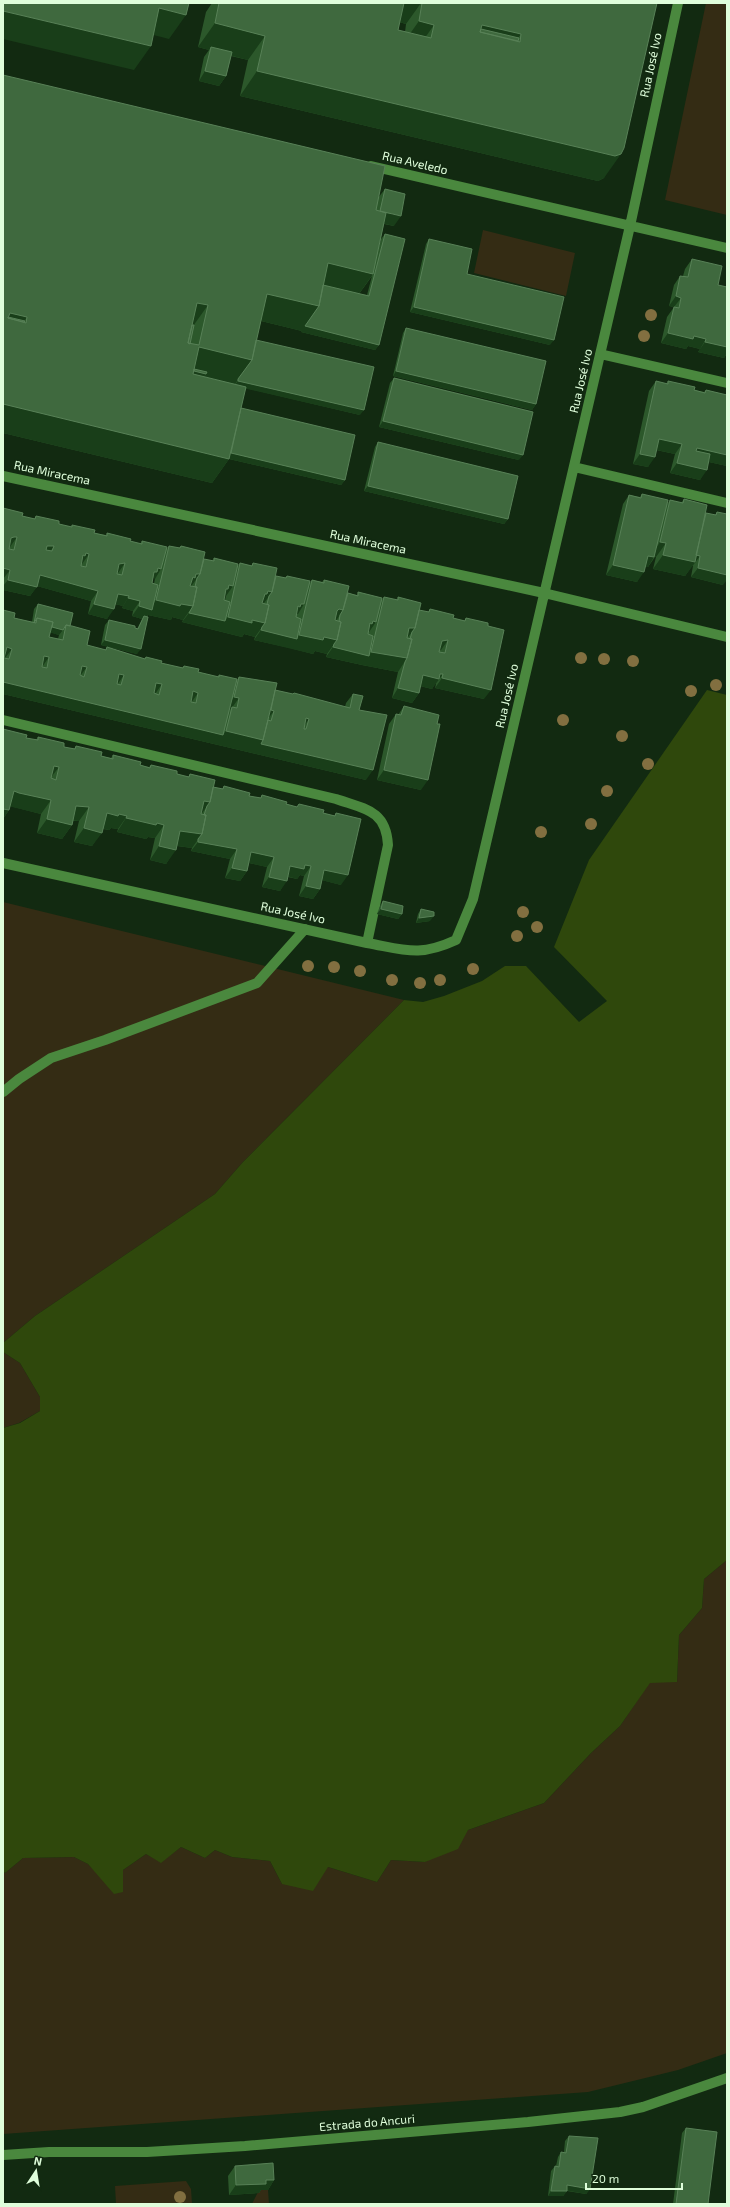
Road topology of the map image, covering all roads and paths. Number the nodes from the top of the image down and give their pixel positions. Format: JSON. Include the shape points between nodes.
{"nodes":[{"id":1,"x":678,"y":3,"type":"edge"},
{"id":2,"x":360,"y":163,"type":"edge"},
{"id":3,"x":630,"y":226,"type":"junction"},
{"id":4,"x":727,"y":248,"type":"edge"},
{"id":5,"x":600,"y":354,"type":"junction"},
{"id":6,"x":727,"y":383,"type":"edge"},
{"id":7,"x":574,"y":468,"type":"junction"},
{"id":8,"x":3,"y":476,"type":"edge"},
{"id":9,"x":727,"y":503,"type":"edge"},
{"id":10,"x":544,"y":594,"type":"junction"},
{"id":11,"x":727,"y":637,"type":"edge"},
{"id":12,"x":3,"y":720,"type":"edge"},
{"id":13,"x":3,"y":863,"type":"edge"},
{"id":14,"x":305,"y":929,"type":"junction"},
{"id":15,"x":367,"y":943,"type":"junction"},
{"id":16,"x":3,"y":1092,"type":"edge"},
{"id":17,"x":727,"y":2078,"type":"edge"},
{"id":18,"x":3,"y":2155,"type":"edge"}],
"edges":[{"from":1,"to":3,"type":"street","name":"Rua José Ivo"},
{"from":2,"to":3,"type":"street","name":"Rua Aveledo"},
{"from":3,"to":4,"type":"street","name":"Rua Aveledo"},
{"from":3,"to":5,"type":"street","name":"Rua José Ivo"},
{"from":5,"to":6,"type":"street"},
{"from":5,"to":7,"type":"street","name":"Rua José Ivo"},
{"from":7,"to":9,"type":"street"},
{"from":7,"to":10,"type":"street","name":"Rua José Ivo"},
{"from":8,"to":10,"type":"street","name":"Rua Miracema"},
{"from":10,"to":11,"type":"street","name":"Rua Miracema"},
{"from":10,"to":15,"type":"street","name":"Rua José Ivo","via":[[473,899],[456,940],[438,948],[418,952]]},
{"from":12,"to":15,"type":"street","via":[[336,799],[369,810],[383,822],[388,845]]},
{"from":13,"to":14,"type":"street","name":"Rua José Ivo"},
{"from":14,"to":15,"type":"street","name":"Rua José Ivo"},
{"from":14,"to":16,"type":"street","via":[[257,983],[51,1058]]},
{"from":17,"to":18,"type":"street","name":"Estrada do Ancuri","via":[[643,2107],[528,2122],[237,2147]]}]}
